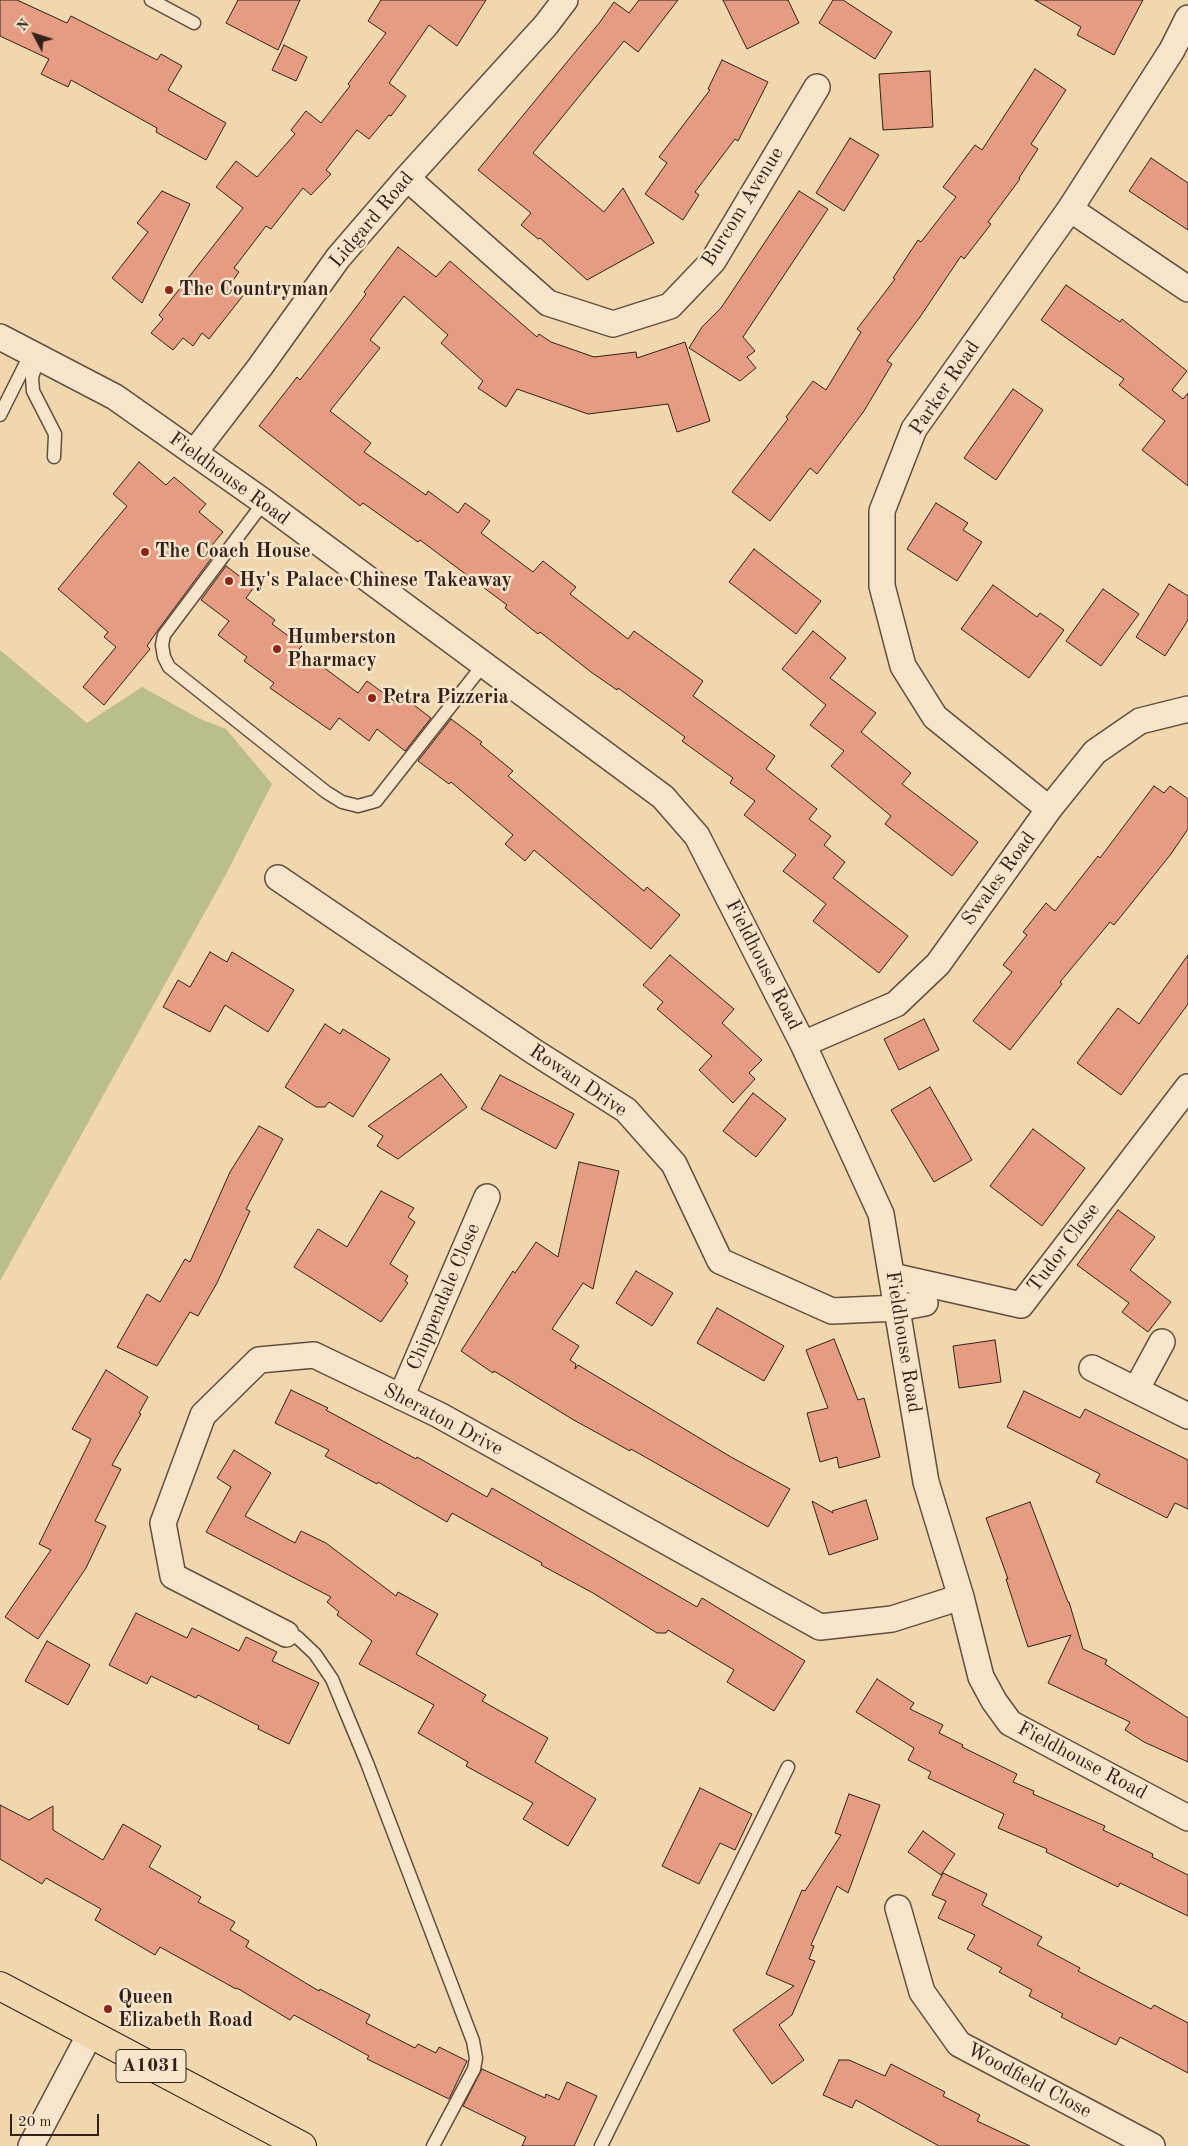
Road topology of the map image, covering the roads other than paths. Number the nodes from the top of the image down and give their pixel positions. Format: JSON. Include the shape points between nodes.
{"nodes":[{"id":1,"x":151,"y":0,"type":"edge"},
{"id":2,"x":565,"y":0,"type":"edge"},
{"id":3,"x":170,"y":4,"type":"edge"},
{"id":4,"x":1188,"y":18,"type":"edge"},
{"id":5,"x":194,"y":23,"type":"dead end"},
{"id":6,"x":817,"y":87,"type":"dead end"},
{"id":7,"x":407,"y":178,"type":"junction"},
{"id":8,"x":1070,"y":209,"type":"junction"},
{"id":9,"x":1188,"y":289,"type":"edge"},
{"id":10,"x":0,"y":337,"type":"edge"},
{"id":11,"x":35,"y":355,"type":"junction"},
{"id":12,"x":0,"y":415,"type":"edge"},
{"id":13,"x":194,"y":453,"type":"junction"},
{"id":14,"x":54,"y":457,"type":"dead end"},
{"id":15,"x":264,"y":502,"type":"junction"},
{"id":16,"x":483,"y":665,"type":"junction"},
{"id":17,"x":1188,"y":709,"type":"edge"},
{"id":18,"x":1049,"y":809,"type":"junction"},
{"id":19,"x":278,"y":878,"type":"dead end"},
{"id":20,"x":803,"y":1044,"type":"junction"},
{"id":21,"x":1188,"y":1087,"type":"edge"},
{"id":22,"x":487,"y":1198,"type":"dead end"},
{"id":23,"x":892,"y":1276,"type":"junction"},
{"id":24,"x":925,"y":1303,"type":"dead end"},
{"id":25,"x":898,"y":1308,"type":"junction"},
{"id":26,"x":1162,"y":1342,"type":"dead end"},
{"id":27,"x":1092,"y":1368,"type":"dead end"},
{"id":28,"x":1136,"y":1390,"type":"junction"},
{"id":29,"x":401,"y":1397,"type":"junction"},
{"id":30,"x":1188,"y":1416,"type":"edge"},
{"id":31,"x":961,"y":1597,"type":"junction"},
{"id":32,"x":286,"y":1634,"type":"joint"},
{"id":33,"x":788,"y":1767,"type":"dead end"},
{"id":34,"x":1188,"y":1818,"type":"edge"},
{"id":35,"x":898,"y":1908,"type":"dead end"},
{"id":36,"x":0,"y":1986,"type":"edge"},
{"id":37,"x":90,"y":2034,"type":"junction"},
{"id":38,"x":31,"y":2146,"type":"edge"},
{"id":39,"x":302,"y":2146,"type":"edge"},
{"id":40,"x":433,"y":2146,"type":"edge"},
{"id":41,"x":601,"y":2146,"type":"edge"},
{"id":42,"x":1152,"y":2146,"type":"edge"}],
"edges":[{"from":1,"to":3,"type":"lane"},
{"from":2,"to":7,"type":"street","name":"Lidgard Road"},
{"from":3,"to":5,"type":"lane"},
{"from":4,"to":8,"type":"street","name":"Parker Road","via":[[1172,50]]},
{"from":6,"to":7,"type":"street","name":"Burcom Avenue","via":[[713,261],[670,306],[613,324],[548,303]]},
{"from":7,"to":13,"type":"street","name":"Lidgard Road","via":[[338,258]]},
{"from":8,"to":9,"type":"street"},
{"from":8,"to":18,"type":"street","name":"Parker Road","via":[[914,428],[882,511],[882,586],[903,666],[935,717]]},
{"from":10,"to":11,"type":"street","name":"Fieldhouse Road"},
{"from":11,"to":12,"type":"lane"},
{"from":11,"to":13,"type":"street","name":"Fieldhouse Road","via":[[115,397]]},
{"from":11,"to":14,"type":"lane","via":[[33,391],[56,434]]},
{"from":13,"to":15,"type":"street","name":"Fieldhouse Road"},
{"from":15,"to":16,"type":"street","name":"Fieldhouse Road"},
{"from":15,"to":16,"type":"lane","via":[[164,636],[164,657],[169,667],[326,792],[342,802],[358,806],[376,801]]},
{"from":16,"to":20,"type":"street","name":"Fieldhouse Road","via":[[663,796],[697,836]]},
{"from":17,"to":18,"type":"street","name":"Swales Road","via":[[1140,720],[1095,752]]},
{"from":18,"to":20,"type":"street","name":"Swales Road","via":[[938,964],[896,1004]]},
{"from":19,"to":25,"type":"street","name":"Rowan Drive","via":[[626,1110],[674,1164],[720,1261],[832,1311]]},
{"from":20,"to":23,"type":"street","name":"Fieldhouse Road","via":[[881,1214]]},
{"from":21,"to":23,"type":"street","name":"Tudor Close","via":[[1021,1305]]},
{"from":22,"to":29,"type":"street","name":"Chippendale Close"},
{"from":23,"to":25,"type":"street","name":"Fieldhouse Road"},
{"from":24,"to":25,"type":"street","name":"Rowan Drive"},
{"from":25,"to":31,"type":"street","name":"Fieldhouse Road","via":[[926,1482]]},
{"from":26,"to":28,"type":"street"},
{"from":27,"to":28,"type":"street"},
{"from":28,"to":30,"type":"street"},
{"from":29,"to":31,"type":"street","name":"Sheraton Drive","via":[[439,1415],[820,1627],[892,1619]]},
{"from":29,"to":32,"type":"street","name":"Sheraton Drive","via":[[314,1355],[259,1360],[203,1414],[163,1523],[173,1576]]},
{"from":31,"to":34,"type":"street","name":"Fieldhouse Road","via":[[982,1677],[994,1702],[1010,1722]]},
{"from":32,"to":40,"type":"lane","via":[[297,1637],[315,1654],[332,1679],[368,1763],[473,2042],[474,2069]]},
{"from":33,"to":41,"type":"lane"},
{"from":35,"to":42,"type":"street","name":"Woodfield Close","via":[[922,1992],[959,2044]]},
{"from":36,"to":37,"type":"main road","number":"A1031"},
{"from":37,"to":38,"type":"street"},
{"from":37,"to":39,"type":"main road","number":"A1031"}]}
